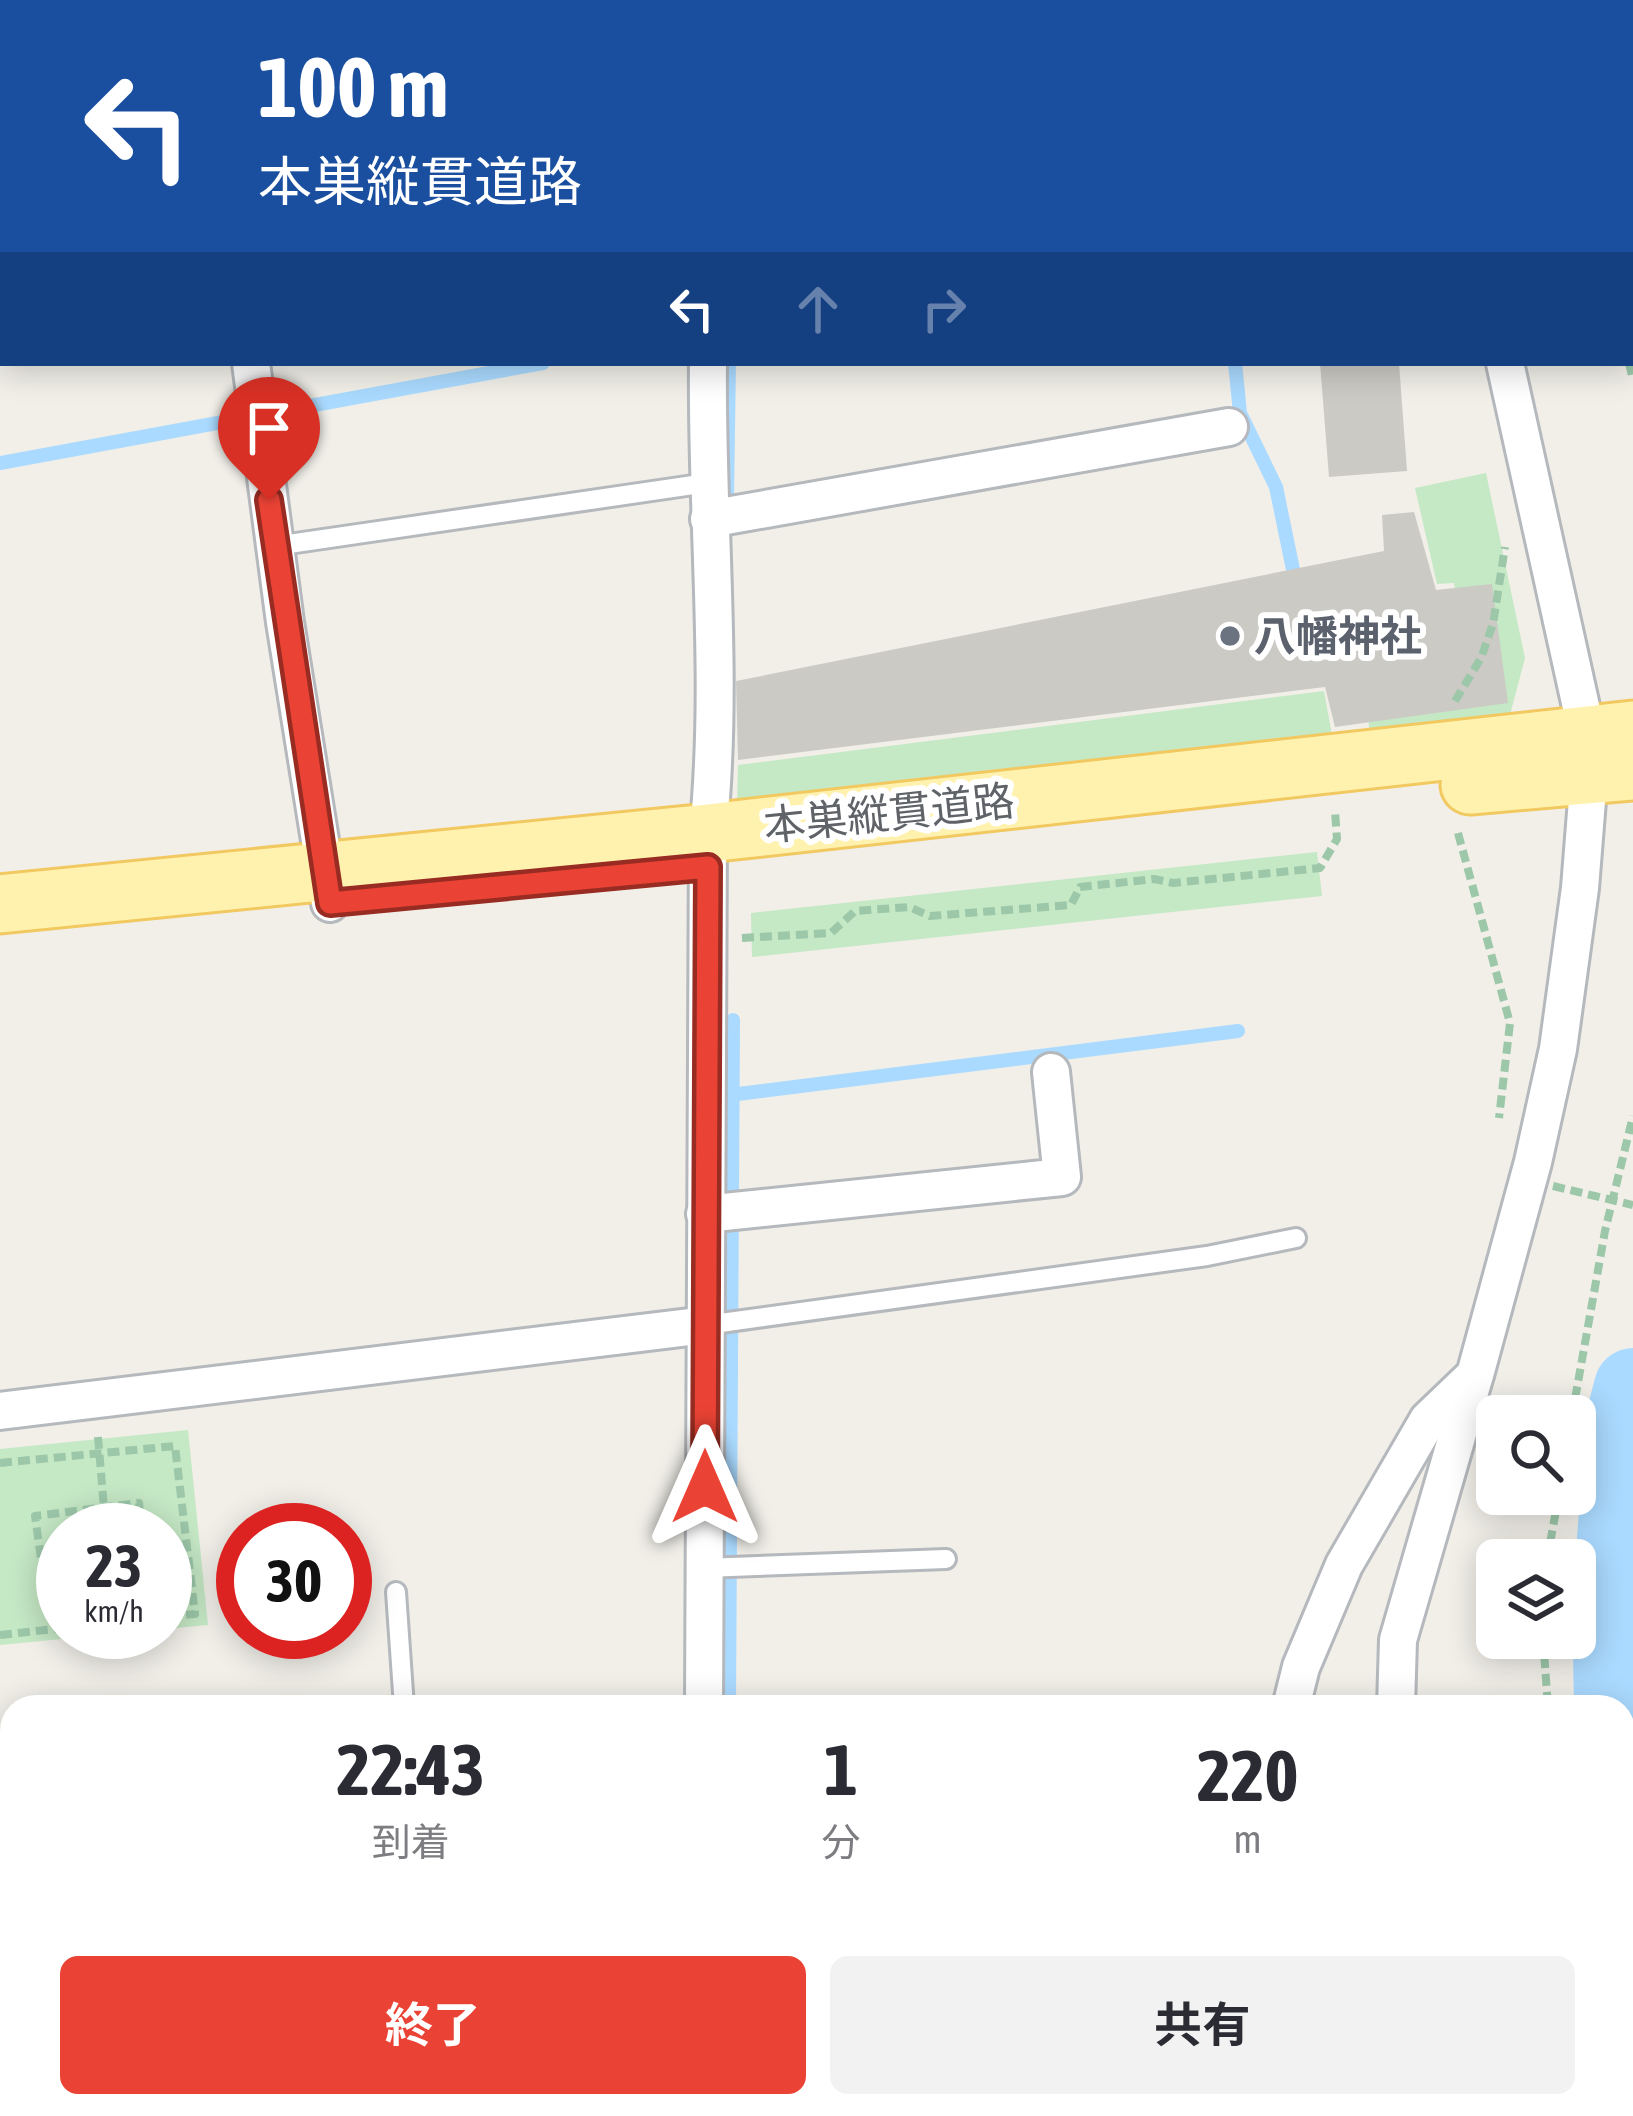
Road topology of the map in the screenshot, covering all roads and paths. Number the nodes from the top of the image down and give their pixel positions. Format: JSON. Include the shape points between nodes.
{"nodes":[{"id":1,"x":251,"y":366,"type":"edge"},
{"id":2,"x":708,"y":366,"type":"edge"},
{"id":3,"x":1506,"y":366,"type":"edge"},
{"id":4,"x":1229,"y":428,"type":"dead end"},
{"id":5,"x":1527,"y":477,"type":"junction"},
{"id":6,"x":708,"y":501,"type":"junction"},
{"id":7,"x":275,"y":546,"type":"junction"},
{"id":8,"x":1452,"y":706,"type":"dead end"},
{"id":9,"x":1610,"y":752,"type":"edge"},
{"id":10,"x":1335,"y":798,"type":"junction"},
{"id":11,"x":1458,"y":833,"type":"dead end"},
{"id":12,"x":708,"y":850,"type":"junction"},
{"id":13,"x":327,"y":888,"type":"junction"},
{"id":14,"x":0,"y":904,"type":"edge"},
{"id":15,"x":0,"y":938,"type":"edge"},
{"id":16,"x":707,"y":939,"type":"junction"},
{"id":17,"x":1051,"y":1072,"type":"dead end"},
{"id":18,"x":1633,"y":1116,"type":"edge"},
{"id":19,"x":1543,"y":1174,"type":"junction"},
{"id":20,"x":1633,"y":1205,"type":"edge"},
{"id":21,"x":705,"y":1214,"type":"junction"},
{"id":22,"x":1296,"y":1238,"type":"dead end"},
{"id":23,"x":706,"y":1325,"type":"junction"},
{"id":24,"x":1475,"y":1375,"type":"junction"},
{"id":25,"x":1576,"y":1395,"type":"edge"},
{"id":26,"x":94,"y":1400,"type":"junction"},
{"id":27,"x":0,"y":1411,"type":"edge"},
{"id":28,"x":99,"y":1454,"type":"junction"},
{"id":29,"x":0,"y":1463,"type":"edge"},
{"id":30,"x":104,"y":1503,"type":"edge"},
{"id":31,"x":182,"y":1503,"type":"edge"},
{"id":32,"x":946,"y":1559,"type":"dead end"},
{"id":33,"x":704,"y":1568,"type":"junction"},
{"id":34,"x":396,"y":1592,"type":"dead end"},
{"id":35,"x":36,"y":1631,"type":"edge"},
{"id":36,"x":0,"y":1635,"type":"edge"},
{"id":37,"x":1545,"y":1659,"type":"edge"},
{"id":38,"x":403,"y":1695,"type":"edge"},
{"id":39,"x":704,"y":1695,"type":"edge"},
{"id":40,"x":1294,"y":1695,"type":"edge"},
{"id":41,"x":1396,"y":1695,"type":"edge"},
{"id":42,"x":1547,"y":1695,"type":"edge"}],
"edges":[{"from":1,"to":7,"type":"street"},
{"from":2,"to":6,"type":"street"},
{"from":3,"to":5,"type":"street"},
{"from":4,"to":6,"type":"street"},
{"from":5,"to":8,"type":"path","via":[[1481,658]]},
{"from":5,"to":9,"type":"street"},
{"from":6,"to":7,"type":"lane"},
{"from":6,"to":12,"type":"street","via":[[716,725]]},
{"from":7,"to":13,"type":"street"},
{"from":9,"to":10,"type":"main road","name":"本巣縦貫道路"},
{"from":9,"to":12,"type":"main road","name":"本巣縦貫道路"},
{"from":9,"to":19,"type":"street"},
{"from":10,"to":12,"type":"main road","name":"本巣縦貫道路"},
{"from":10,"to":16,"type":"path","via":[[1337,839],[1320,868],[1080,887],[1071,904],[930,916],[909,907],[855,911],[831,933]]},
{"from":11,"to":19,"type":"path","via":[[1510,1023],[1498,1124]]},
{"from":12,"to":13,"type":"main road","name":"本巣縦貫道路"},
{"from":12,"to":16,"type":"street"},
{"from":13,"to":14,"type":"main road","name":"本巣縦貫道路"},
{"from":13,"to":15,"type":"main road","name":"本巣縦貫道路"},
{"from":16,"to":21,"type":"street"},
{"from":17,"to":21,"type":"street","via":[[1062,1177]]},
{"from":18,"to":25,"type":"path"},
{"from":19,"to":20,"type":"path","bridge":true},
{"from":19,"to":24,"type":"street"},
{"from":21,"to":23,"type":"street"},
{"from":22,"to":23,"type":"lane"},
{"from":23,"to":26,"type":"street"},
{"from":23,"to":33,"type":"street"},
{"from":24,"to":40,"type":"street","via":[[1428,1420],[1344,1565]]},
{"from":24,"to":41,"type":"street","via":[[1398,1640]]},
{"from":26,"to":27,"type":"street"},
{"from":26,"to":28,"type":"path"},
{"from":28,"to":29,"type":"path"},
{"from":28,"to":30,"type":"path"},
{"from":28,"to":31,"type":"path","via":[[175,1446]]},
{"from":32,"to":33,"type":"lane"},
{"from":33,"to":39,"type":"street"},
{"from":34,"to":38,"type":"lane"},
{"from":35,"to":36,"type":"path"},
{"from":37,"to":42,"type":"path"}]}
